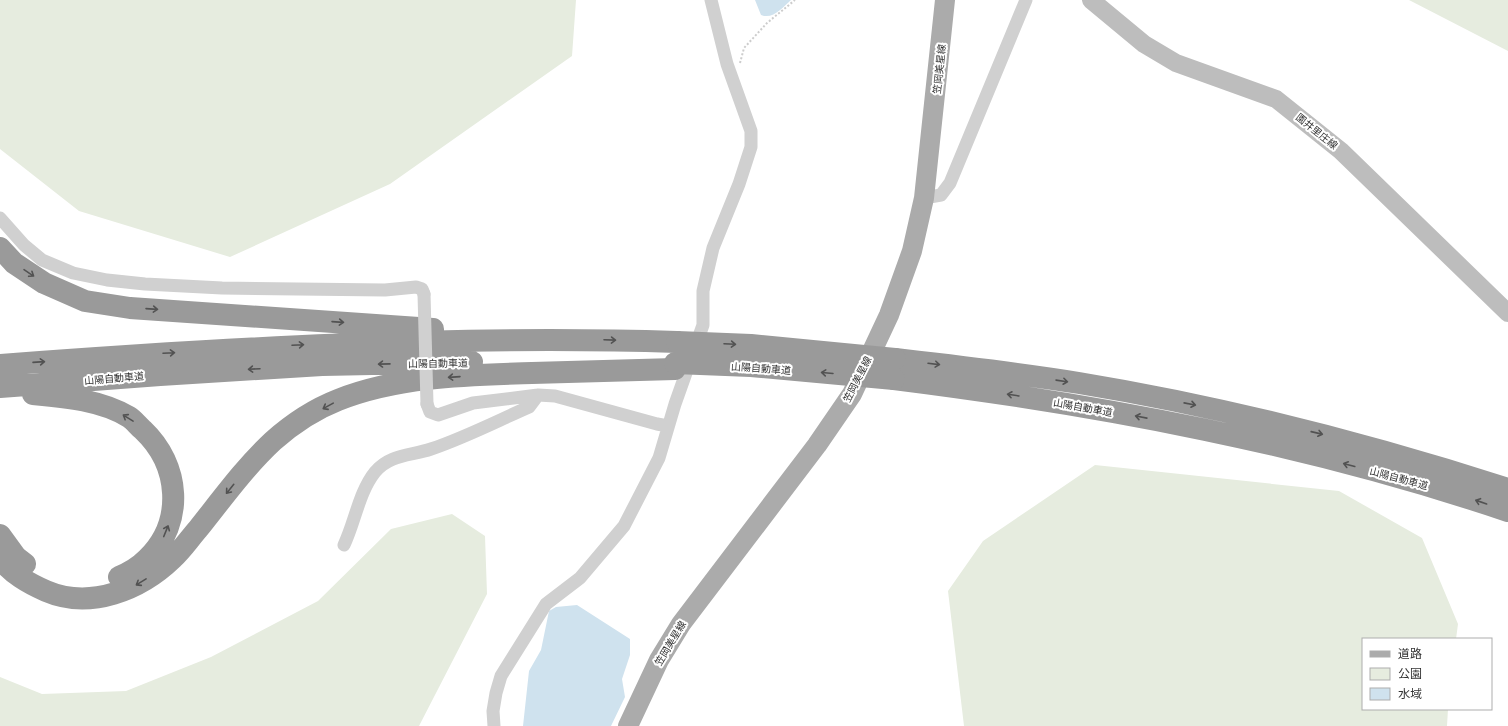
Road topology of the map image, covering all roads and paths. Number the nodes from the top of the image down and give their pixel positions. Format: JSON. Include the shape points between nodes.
{"nodes":[{"id":1,"x":711,"y":0,"type":"edge"},
{"id":2,"x":795,"y":0,"type":"edge"},
{"id":3,"x":945,"y":0,"type":"edge"},
{"id":4,"x":1026,"y":0,"type":"edge"},
{"id":5,"x":1091,"y":0,"type":"edge"},
{"id":6,"x":739,"y":69,"type":"dead end"},
{"id":7,"x":924,"y":198,"type":"junction"},
{"id":8,"x":0,"y":218,"type":"edge"},
{"id":9,"x":0,"y":248,"type":"edge"},
{"id":10,"x":1508,"y":313,"type":"edge"},
{"id":11,"x":584,"y":339,"type":"junction"},
{"id":12,"x":0,"y":366,"type":"edge"},
{"id":13,"x":675,"y":366,"type":"junction"},
{"id":14,"x":895,"y":369,"type":"junction"},
{"id":15,"x":0,"y":387,"type":"edge"},
{"id":16,"x":0,"y":391,"type":"edge"},
{"id":17,"x":538,"y":395,"type":"junction"},
{"id":18,"x":668,"y":426,"type":"junction"},
{"id":19,"x":1458,"y":484,"type":"junction"},
{"id":20,"x":1508,"y":489,"type":"edge"},
{"id":21,"x":1508,"y":511,"type":"edge"},
{"id":22,"x":0,"y":535,"type":"edge"},
{"id":23,"x":344,"y":545,"type":"dead end"},
{"id":24,"x":0,"y":558,"type":"edge"},
{"id":25,"x":494,"y":726,"type":"edge"},
{"id":26,"x":628,"y":726,"type":"edge"}],
"edges":[{"from":1,"to":18,"type":"street","via":[[727,64],[751,131],[751,147],[713,248],[703,291],[703,325]]},
{"from":2,"to":6,"type":"path","via":[[767,23],[744,48]]},
{"from":3,"to":7,"type":"main road","name":"笠岡美星線"},
{"from":4,"to":7,"type":"street","via":[[950,183],[941,195]]},
{"from":5,"to":10,"type":"main road","name":"園井里庄線","via":[[1144,44],[1176,63],[1270,96],[1282,103],[1341,150]]},
{"from":7,"to":26,"type":"main road","name":"笠岡美星線","via":[[912,251],[894,301],[852,394],[817,445],[681,624],[659,660]]},
{"from":8,"to":17,"type":"street","bridge":true,"via":[[24,245],[42,260],[73,273],[107,280],[145,284],[302,290],[385,290],[416,287],[422,289],[424,294],[427,404],[430,412],[438,415],[473,403]]},
{"from":9,"to":11,"type":"highway","one_way":true,"via":[[14,263],[44,284],[85,301],[130,308]]},
{"from":12,"to":11,"type":"highway","name":"山陽自動車道","one_way":true,"via":[[159,353],[322,344]]},
{"from":11,"to":14,"type":"highway","name":"山陽自動車道","one_way":true,"bridge":true,"via":[[751,345]]},
{"from":14,"to":13,"type":"highway","name":"山陽自動車道","one_way":true,"bridge":true},
{"from":13,"to":15,"type":"highway","name":"山陽自動車道","one_way":true,"via":[[500,362],[322,365]]},
{"from":13,"to":24,"type":"highway","one_way":true,"via":[[449,377],[391,384],[338,400],[299,422],[273,441],[174,558],[130,588],[108,596],[80,599],[56,595],[26,582]]},
{"from":14,"to":19,"type":"highway","name":"山陽自動車道","via":[[1190,426],[1317,456]]},
{"from":22,"to":16,"type":"highway","one_way":true,"via":[[16,557],[35,572],[56,582],[103,582],[123,576],[141,565],[157,549],[168,525],[174,492],[171,473],[164,455],[153,439],[130,418],[101,404]]},
{"from":17,"to":18,"type":"street","via":[[555,396]]},
{"from":17,"to":23,"type":"street","via":[[530,407],[430,450],[388,460],[375,472],[363,495]]},
{"from":18,"to":25,"type":"street","via":[[659,458],[624,526],[580,578],[546,604],[501,676],[493,711]]},
{"from":19,"to":20,"type":"highway","name":"山陽自動車道"},
{"from":21,"to":19,"type":"highway","name":"山陽自動車道","one_way":true}]}
